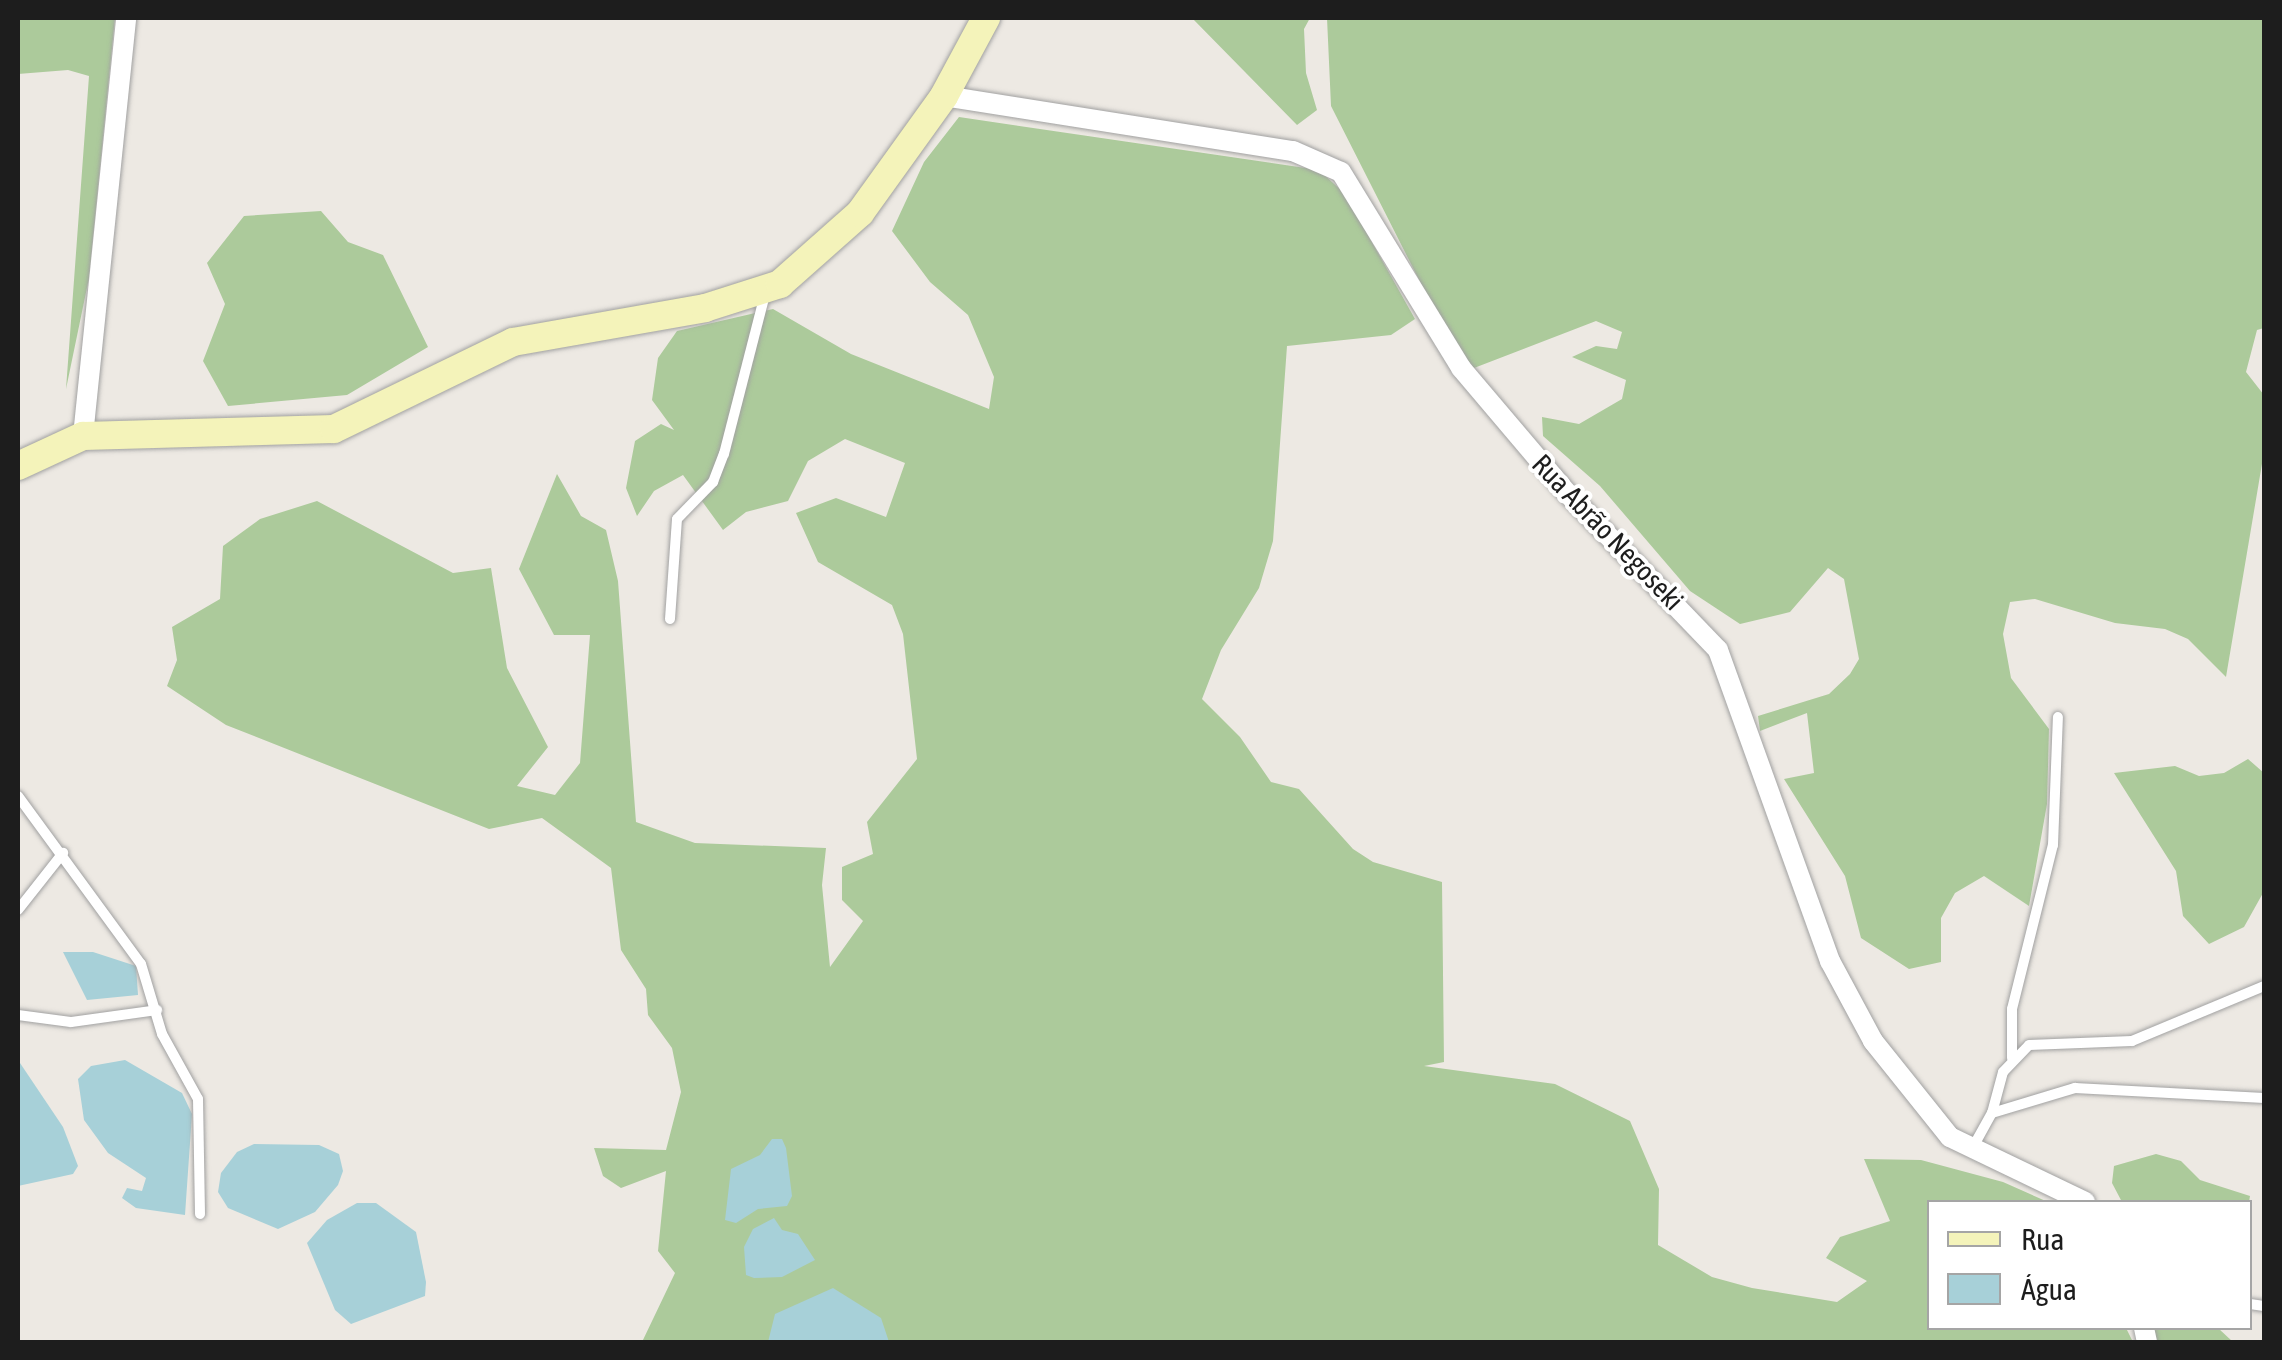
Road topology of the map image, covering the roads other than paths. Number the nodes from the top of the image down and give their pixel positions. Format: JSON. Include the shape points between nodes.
{"nodes":[{"id":1,"x":126,"y":18,"type":"edge"},
{"id":2,"x":986,"y":18,"type":"edge"},
{"id":3,"x":944,"y":96,"type":"junction"},
{"id":4,"x":766,"y":289,"type":"junction"},
{"id":5,"x":82,"y":436,"type":"junction"},
{"id":6,"x":18,"y":466,"type":"edge"},
{"id":7,"x":670,"y":619,"type":"dead end"},
{"id":8,"x":2058,"y":716,"type":"dead end"},
{"id":9,"x":18,"y":796,"type":"edge"},
{"id":10,"x":63,"y":853,"type":"junction"},
{"id":11,"x":18,"y":910,"type":"edge"},
{"id":12,"x":2264,"y":986,"type":"edge"},
{"id":13,"x":156,"y":1010,"type":"junction"},
{"id":14,"x":18,"y":1015,"type":"edge"},
{"id":15,"x":2012,"y":1058,"type":"junction"},
{"id":16,"x":2264,"y":1098,"type":"edge"},
{"id":17,"x":1992,"y":1113,"type":"junction"},
{"id":18,"x":1970,"y":1152,"type":"junction"},
{"id":19,"x":2079,"y":1200,"type":"edge"},
{"id":20,"x":200,"y":1214,"type":"dead end"}],
"edges":[{"from":1,"to":5,"type":"street"},
{"from":2,"to":3,"type":"street"},
{"from":3,"to":4,"type":"street","via":[[833,243]]},
{"from":3,"to":18,"type":"street","name":"Rua Abrão Negoseki","via":[[1293,151],[1341,172],[1462,368],[1568,494],[1718,650],[1849,1003],[1933,1122]]},
{"from":4,"to":5,"type":"street","via":[[704,308],[513,342],[334,429]]},
{"from":4,"to":7,"type":"lane","via":[[714,482],[677,519]]},
{"from":5,"to":6,"type":"street"},
{"from":8,"to":15,"type":"lane","via":[[2054,844],[2012,1009]]},
{"from":9,"to":10,"type":"lane"},
{"from":10,"to":11,"type":"lane"},
{"from":10,"to":13,"type":"lane","via":[[142,964]]},
{"from":12,"to":15,"type":"lane","via":[[2132,1042],[2098,1048],[2051,1042],[2029,1045]]},
{"from":13,"to":14,"type":"lane","via":[[71,1022]]},
{"from":13,"to":20,"type":"lane","via":[[176,1065],[198,1099]]},
{"from":15,"to":17,"type":"lane"},
{"from":16,"to":17,"type":"lane","via":[[2075,1088]]},
{"from":17,"to":18,"type":"lane"},
{"from":18,"to":19,"type":"street","name":"Rua Abrão Negoseki"}]}
